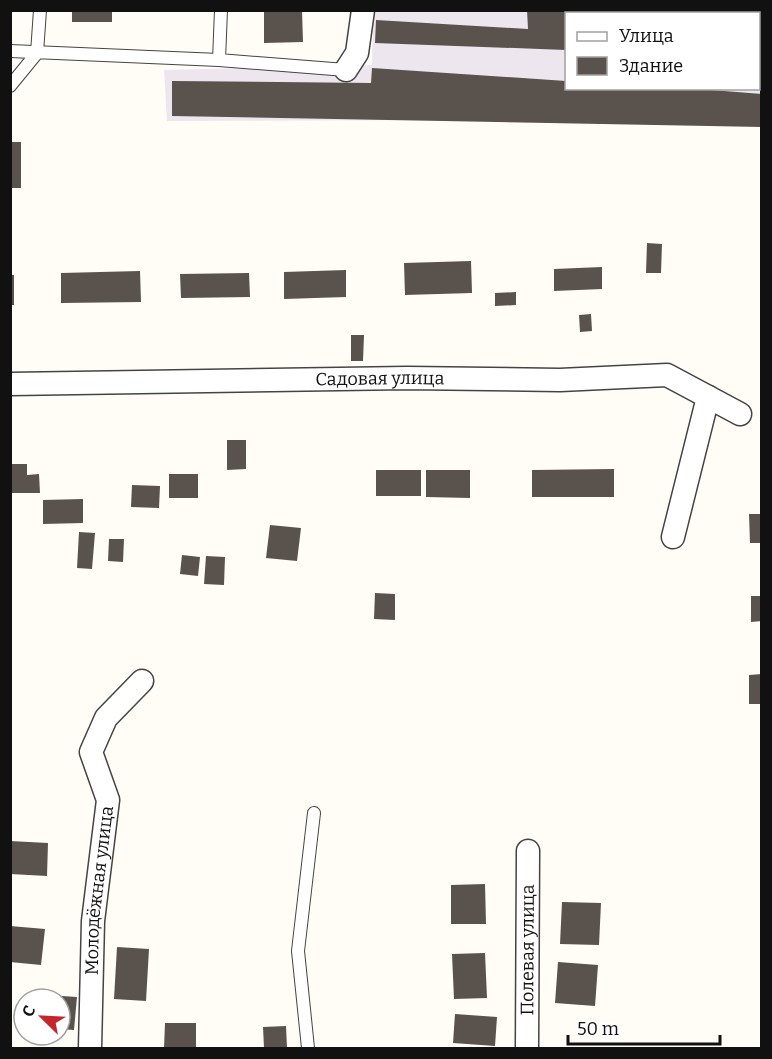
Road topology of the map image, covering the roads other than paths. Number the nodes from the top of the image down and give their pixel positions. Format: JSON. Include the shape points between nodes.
{"nodes":[{"id":1,"x":40,"y":10,"type":"edge"},
{"id":2,"x":221,"y":10,"type":"edge"},
{"id":3,"x":363,"y":10,"type":"edge"},
{"id":4,"x":10,"y":51,"type":"edge"},
{"id":5,"x":37,"y":53,"type":"junction"},
{"id":6,"x":219,"y":60,"type":"junction"},
{"id":7,"x":346,"y":70,"type":"joint"},
{"id":8,"x":10,"y":86,"type":"edge"},
{"id":9,"x":10,"y":384,"type":"edge"},
{"id":10,"x":708,"y":397,"type":"junction"},
{"id":11,"x":740,"y":414,"type":"dead end"},
{"id":12,"x":673,"y":537,"type":"dead end"},
{"id":13,"x":142,"y":681,"type":"dead end"},
{"id":14,"x":314,"y":813,"type":"dead end"},
{"id":15,"x":528,"y":851,"type":"dead end"},
{"id":16,"x":90,"y":1048,"type":"edge"},
{"id":17,"x":308,"y":1048,"type":"edge"},
{"id":18,"x":527,"y":1048,"type":"edge"}],
"edges":[{"from":1,"to":5,"type":"lane"},
{"from":2,"to":6,"type":"lane"},
{"from":3,"to":7,"type":"street","via":[[357,53]]},
{"from":4,"to":5,"type":"lane"},
{"from":5,"to":6,"type":"lane"},
{"from":5,"to":8,"type":"lane"},
{"from":6,"to":7,"type":"lane"},
{"from":9,"to":10,"type":"street","name":"Садовая улица","via":[[407,378],[560,380],[667,375]]},
{"from":10,"to":11,"type":"street","name":"Садовая улица"},
{"from":10,"to":12,"type":"street"},
{"from":13,"to":16,"type":"street","name":"Молодёжная улица","via":[[106,718],[91,752],[108,800],[93,921]]},
{"from":14,"to":17,"type":"lane","via":[[298,951]]},
{"from":15,"to":18,"type":"street","name":"Полевая улица"}]}
